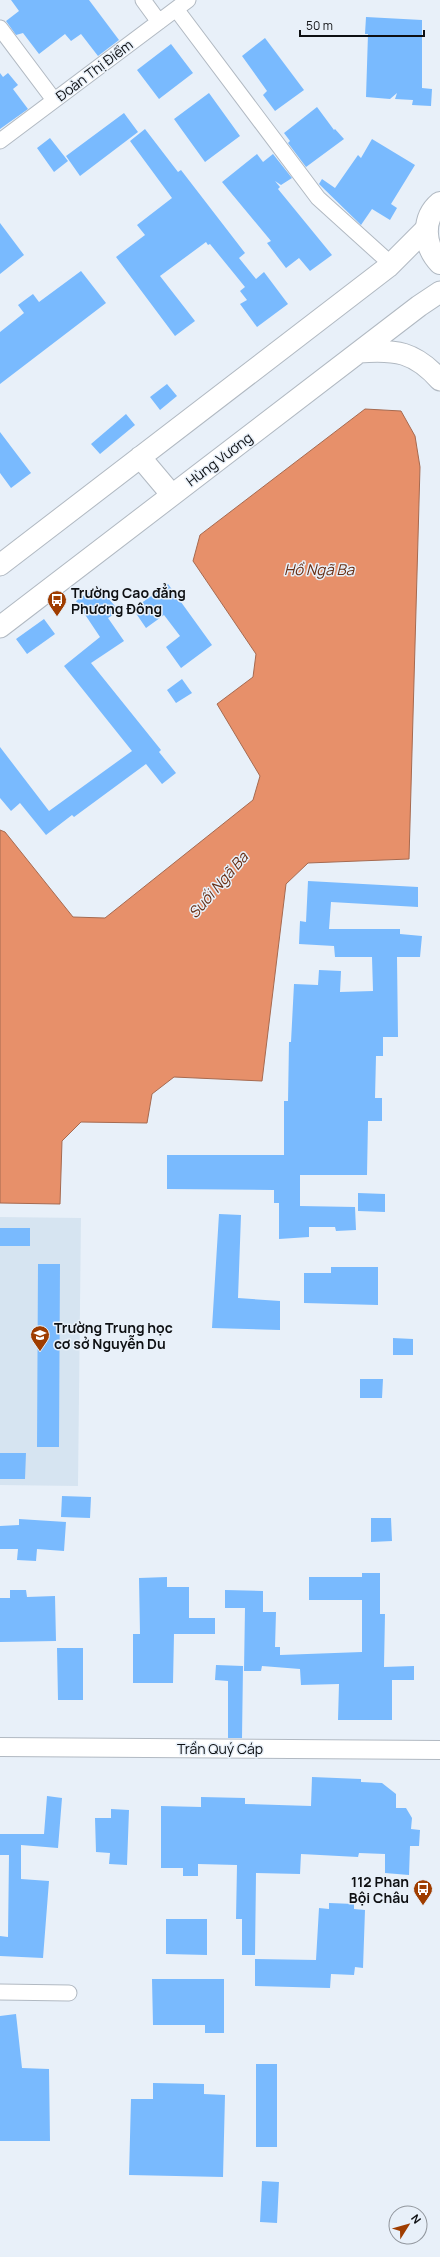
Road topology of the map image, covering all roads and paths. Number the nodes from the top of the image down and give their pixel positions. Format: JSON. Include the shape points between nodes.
{"nodes":[{"id":1,"x":143,"y":0,"type":"edge"},
{"id":2,"x":188,"y":0,"type":"edge"},
{"id":3,"x":176,"y":9,"type":"junction"},
{"id":4,"x":159,"y":22,"type":"junction"},
{"id":5,"x":0,"y":28,"type":"edge"},
{"id":6,"x":54,"y":100,"type":"junction"},
{"id":7,"x":0,"y":141,"type":"edge"},
{"id":8,"x":440,"y":203,"type":"edge"},
{"id":9,"x":426,"y":228,"type":"junction"},
{"id":10,"x":440,"y":262,"type":"edge"},
{"id":11,"x":391,"y":264,"type":"junction"},
{"id":12,"x":440,"y":292,"type":"edge"},
{"id":13,"x":359,"y":352,"type":"junction"},
{"id":14,"x":440,"y":380,"type":"edge"},
{"id":15,"x":140,"y":457,"type":"junction"},
{"id":16,"x":172,"y":495,"type":"junction"},
{"id":17,"x":0,"y":565,"type":"edge"},
{"id":18,"x":0,"y":627,"type":"edge"},
{"id":19,"x":0,"y":1747,"type":"edge"},
{"id":20,"x":440,"y":1750,"type":"edge"},
{"id":21,"x":0,"y":1992,"type":"edge"},
{"id":22,"x":69,"y":1993,"type":"dead end"}],
"edges":[{"from":1,"to":4,"type":"street"},
{"from":2,"to":3,"type":"street","name":"Đoàn Thị Điểm"},
{"from":3,"to":4,"type":"street","name":"Đoàn Thị Điểm"},
{"from":3,"to":11,"type":"street","via":[[318,198]]},
{"from":4,"to":6,"type":"street","name":"Đoàn Thị Điểm"},
{"from":5,"to":6,"type":"street"},
{"from":6,"to":7,"type":"street","name":"Đoàn Thị Điểm"},
{"from":8,"to":9,"type":"main road"},
{"from":9,"to":10,"type":"main road","via":[[427,242],[433,255]]},
{"from":9,"to":11,"type":"main road"},
{"from":11,"to":15,"type":"main road"},
{"from":12,"to":13,"type":"main road","name":"Hùng Vương"},
{"from":13,"to":14,"type":"main road","via":[[385,349],[406,355],[423,363]]},
{"from":13,"to":16,"type":"main road","name":"Hùng Vương"},
{"from":15,"to":16,"type":"main road"},
{"from":15,"to":17,"type":"main road"},
{"from":16,"to":18,"type":"main road","name":"Hùng Vương"},
{"from":19,"to":20,"type":"street","name":"Trần Quý Cáp"},
{"from":21,"to":22,"type":"street"}]}
